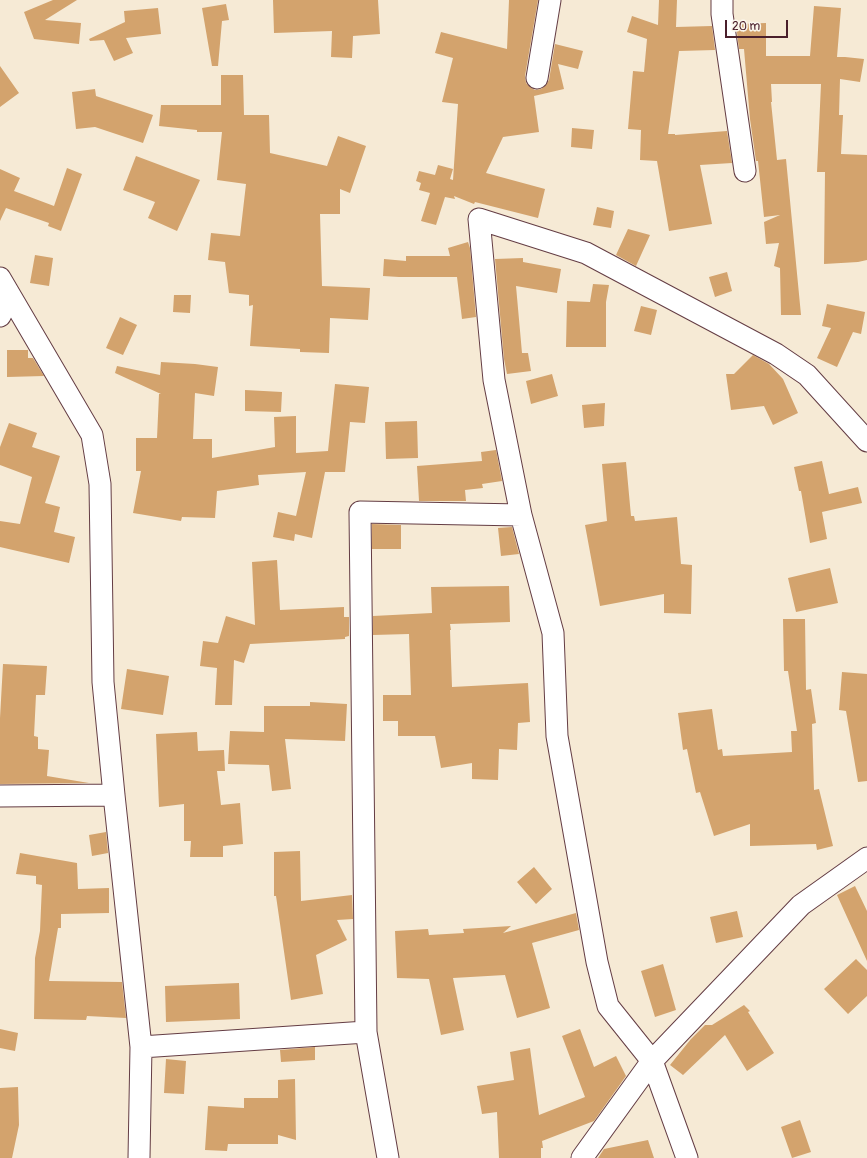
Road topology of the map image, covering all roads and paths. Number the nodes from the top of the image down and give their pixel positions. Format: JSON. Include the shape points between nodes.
{"nodes":[{"id":1,"x":550,"y":0,"type":"edge"},
{"id":2,"x":722,"y":0,"type":"edge"},
{"id":3,"x":537,"y":78,"type":"dead end"},
{"id":4,"x":745,"y":171,"type":"dead end"},
{"id":5,"x":0,"y":278,"type":"edge"},
{"id":6,"x":10,"y":296,"type":"junction"},
{"id":7,"x":0,"y":316,"type":"edge"},
{"id":8,"x":867,"y":441,"type":"edge"},
{"id":9,"x":521,"y":515,"type":"junction"},
{"id":10,"x":114,"y":795,"type":"junction"},
{"id":11,"x":0,"y":796,"type":"edge"},
{"id":12,"x":867,"y":858,"type":"edge"},
{"id":13,"x":366,"y":1032,"type":"junction"},
{"id":14,"x":141,"y":1047,"type":"junction"},
{"id":15,"x":652,"y":1061,"type":"junction"},
{"id":16,"x":139,"y":1158,"type":"edge"},
{"id":17,"x":388,"y":1158,"type":"edge"},
{"id":18,"x":582,"y":1158,"type":"edge"},
{"id":19,"x":687,"y":1158,"type":"edge"}],
"edges":[{"from":1,"to":3,"type":"street"},
{"from":2,"to":4,"type":"street"},
{"from":5,"to":6,"type":"street"},
{"from":6,"to":7,"type":"street"},
{"from":6,"to":10,"type":"street","via":[[92,435],[100,484],[103,682]]},
{"from":8,"to":9,"type":"street","via":[[807,375],[776,354],[586,253],[479,219],[494,380]]},
{"from":9,"to":13,"type":"street","via":[[360,512]]},
{"from":9,"to":15,"type":"street","via":[[552,633],[558,736],[597,962],[608,1006]]},
{"from":10,"to":11,"type":"street"},
{"from":10,"to":14,"type":"street"},
{"from":12,"to":15,"type":"street","via":[[801,905]]},
{"from":13,"to":14,"type":"street"},
{"from":13,"to":17,"type":"street"},
{"from":14,"to":16,"type":"street"},
{"from":15,"to":18,"type":"street"},
{"from":15,"to":19,"type":"street"}]}
